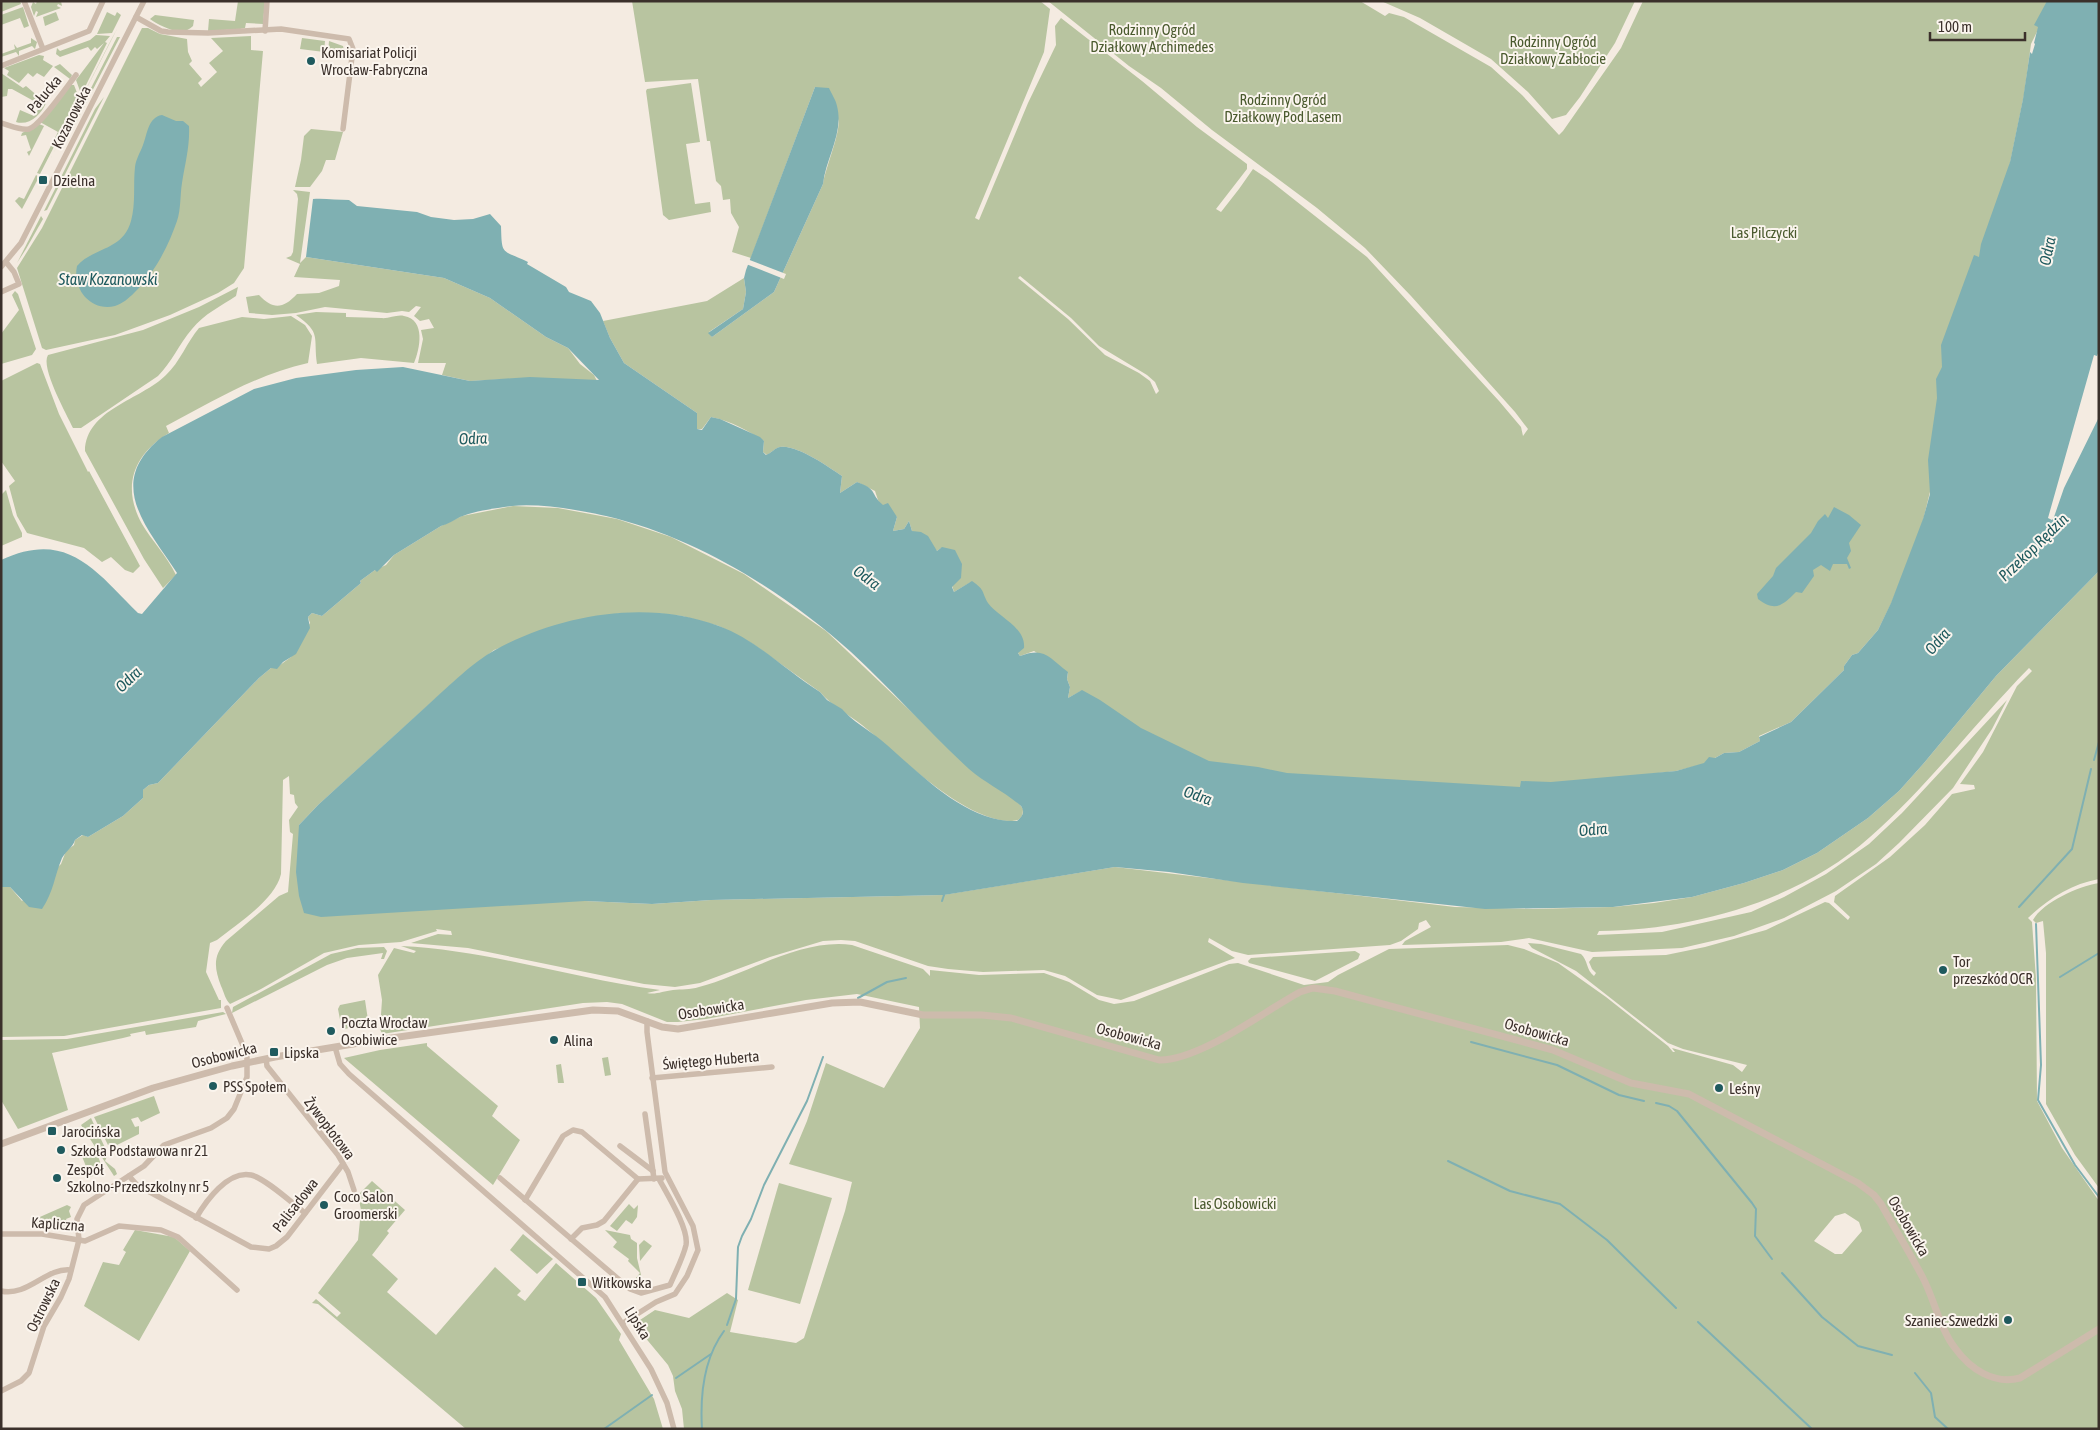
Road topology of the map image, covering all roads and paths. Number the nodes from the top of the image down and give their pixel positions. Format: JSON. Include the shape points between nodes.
{"nodes":[{"id":1,"x":24,"y":1,"type":"edge"},
{"id":2,"x":103,"y":1,"type":"edge"},
{"id":3,"x":144,"y":1,"type":"edge"},
{"id":4,"x":267,"y":1,"type":"edge"},
{"id":5,"x":136,"y":17,"type":"junction"},
{"id":6,"x":265,"y":31,"type":"junction"},
{"id":7,"x":43,"y":49,"type":"junction"},
{"id":8,"x":1,"y":66,"type":"edge"},
{"id":9,"x":76,"y":74,"type":"dead end"},
{"id":10,"x":1,"y":123,"type":"edge"},
{"id":11,"x":343,"y":129,"type":"dead end"},
{"id":12,"x":6,"y":262,"type":"junction"},
{"id":13,"x":1,"y":267,"type":"edge"},
{"id":14,"x":1,"y":292,"type":"edge"},
{"id":15,"x":227,"y":1008,"type":"dead end"},
{"id":16,"x":647,"y":1022,"type":"junction"},
{"id":17,"x":335,"y":1047,"type":"junction"},
{"id":18,"x":266,"y":1059,"type":"junction"},
{"id":19,"x":248,"y":1063,"type":"junction"},
{"id":20,"x":772,"y":1067,"type":"dead end"},
{"id":21,"x":652,"y":1078,"type":"junction"},
{"id":22,"x":645,"y":1114,"type":"dead end"},
{"id":23,"x":1,"y":1144,"type":"edge"},
{"id":24,"x":620,"y":1146,"type":"dead end"},
{"id":25,"x":343,"y":1164,"type":"junction"},
{"id":26,"x":653,"y":1171,"type":"junction"},
{"id":27,"x":129,"y":1176,"type":"junction"},
{"id":28,"x":666,"y":1176,"type":"junction"},
{"id":29,"x":500,"y":1178,"type":"dead end"},
{"id":30,"x":638,"y":1179,"type":"junction"},
{"id":31,"x":657,"y":1179,"type":"junction"},
{"id":32,"x":354,"y":1190,"type":"dead end"},
{"id":33,"x":525,"y":1200,"type":"junction"},
{"id":34,"x":305,"y":1212,"type":"junction"},
{"id":35,"x":196,"y":1218,"type":"junction"},
{"id":36,"x":1,"y":1234,"type":"edge"},
{"id":37,"x":571,"y":1239,"type":"junction"},
{"id":38,"x":79,"y":1240,"type":"junction"},
{"id":39,"x":71,"y":1270,"type":"junction"},
{"id":40,"x":237,"y":1290,"type":"dead end"},
{"id":41,"x":1,"y":1291,"type":"edge"},
{"id":42,"x":623,"y":1323,"type":"junction"},
{"id":43,"x":2099,"y":1329,"type":"edge"},
{"id":44,"x":1,"y":1391,"type":"edge"},
{"id":45,"x":674,"y":1429,"type":"edge"}],
"edges":[{"from":1,"to":7,"type":"street"},
{"from":2,"to":7,"type":"street","via":[[89,31]]},
{"from":3,"to":5,"type":"street","name":"Kozanowska"},
{"from":4,"to":6,"type":"street"},
{"from":5,"to":6,"type":"street","via":[[168,32]]},
{"from":5,"to":12,"type":"street","name":"Kozanowska","via":[[27,232]]},
{"from":6,"to":11,"type":"street","via":[[285,30],[349,39],[353,49]]},
{"from":7,"to":8,"type":"street"},
{"from":9,"to":10,"type":"street","name":"Pałucka","via":[[31,128]]},
{"from":12,"to":13,"type":"street","name":"Kozanowska"},
{"from":12,"to":14,"type":"street","via":[[19,284]]},
{"from":15,"to":19,"type":"street"},
{"from":16,"to":17,"type":"street","name":"Osobowicka","via":[[618,1011],[593,1010]]},
{"from":16,"to":21,"type":"street"},
{"from":16,"to":43,"type":"street","name":"Osobowicka","via":[[678,1029],[816,1005],[860,1002],[923,1015],[1011,1018],[1166,1060],[1191,1054],[1300,992],[1313,988],[1330,989],[1553,1050],[1631,1083],[1689,1094],[1858,1183],[1881,1204],[1923,1278],[1954,1348],[1976,1369],[1992,1378],[2007,1381],[2020,1378]]},
{"from":17,"to":18,"type":"street","name":"Osobowicka"},
{"from":17,"to":42,"type":"street","name":"Lipska","via":[[344,1070],[598,1290]]},
{"from":18,"to":19,"type":"street","name":"Osobowicka"},
{"from":18,"to":25,"type":"street","name":"Żywopłotowa","via":[[267,1066]]},
{"from":19,"to":23,"type":"street","name":"Osobowicka","via":[[153,1088]]},
{"from":19,"to":27,"type":"street","name":"Ostrowska","via":[[247,1077],[239,1098],[227,1118],[211,1128],[164,1145]]},
{"from":20,"to":21,"type":"street","name":"Świętego Huberta"},
{"from":21,"to":28,"type":"street"},
{"from":22,"to":26,"type":"street"},
{"from":24,"to":26,"type":"street"},
{"from":25,"to":32,"type":"street","name":"Żywopłotowa"},
{"from":25,"to":34,"type":"street","name":"Palisadowa"},
{"from":26,"to":31,"type":"street"},
{"from":27,"to":35,"type":"street","name":"Palisadowa","via":[[137,1185]]},
{"from":27,"to":38,"type":"street","name":"Ostrowska","via":[[84,1205],[77,1219]]},
{"from":28,"to":31,"type":"street"},
{"from":28,"to":42,"type":"street","via":[[693,1226],[697,1255],[675,1294]]},
{"from":29,"to":33,"type":"street"},
{"from":30,"to":31,"type":"street"},
{"from":30,"to":33,"type":"street","via":[[582,1132],[573,1130],[563,1136]]},
{"from":30,"to":37,"type":"street","via":[[604,1221],[582,1228]]},
{"from":31,"to":37,"type":"street","via":[[686,1237],[686,1245],[670,1285],[633,1291]]},
{"from":33,"to":37,"type":"street"},
{"from":34,"to":35,"type":"street","name":"Palisadowa","via":[[282,1242],[265,1250],[251,1247]]},
{"from":34,"to":35,"type":"street","via":[[261,1180],[245,1175],[234,1178],[212,1193]]},
{"from":36,"to":38,"type":"street","name":"Kapliczna","via":[[42,1234]]},
{"from":38,"to":39,"type":"street","name":"Ostrowska"},
{"from":38,"to":40,"type":"street","name":"Kapliczna","via":[[90,1240],[119,1226],[161,1230],[178,1237]]},
{"from":39,"to":41,"type":"street","via":[[46,1277],[15,1293]]},
{"from":39,"to":44,"type":"street","name":"Ostrowska","via":[[66,1288],[44,1326],[28,1373],[21,1381]]},
{"from":42,"to":45,"type":"street","name":"Lipska","via":[[659,1385]]}]}
